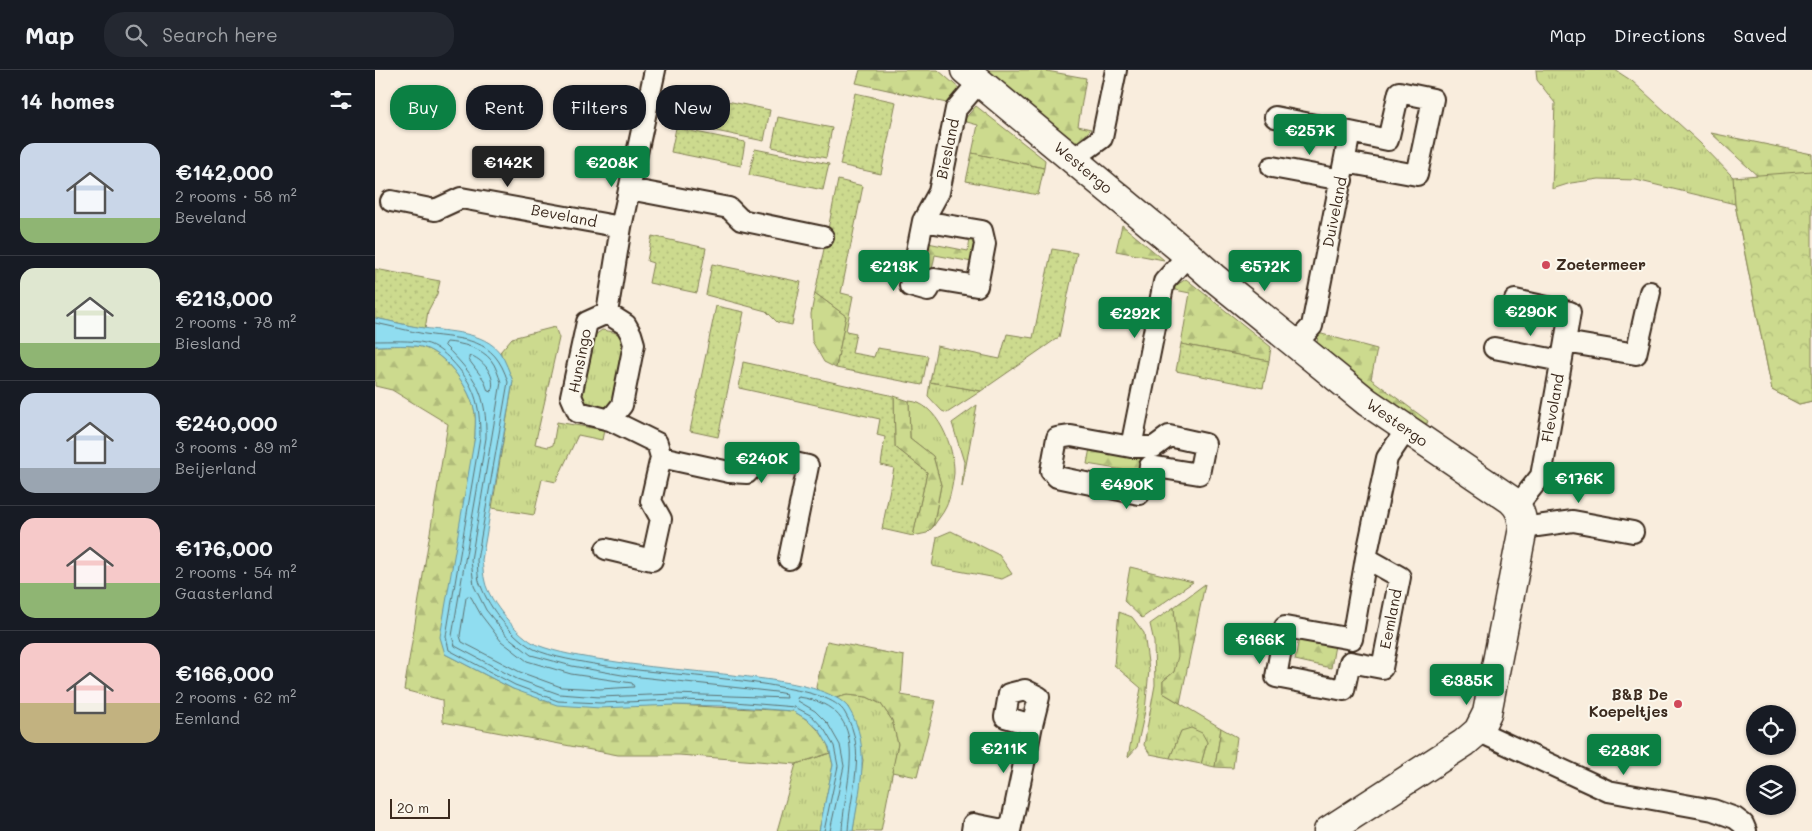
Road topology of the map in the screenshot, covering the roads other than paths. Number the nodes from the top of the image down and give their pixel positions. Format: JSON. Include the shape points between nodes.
{"nodes":[{"id":1,"x":655,"y":70,"type":"edge"},
{"id":2,"x":1116,"y":70,"type":"edge"},
{"id":3,"x":972,"y":76,"type":"edge"},
{"id":4,"x":1275,"y":117,"type":"dead end"},
{"id":5,"x":1350,"y":132,"type":"junction"},
{"id":6,"x":1073,"y":159,"type":"junction"},
{"id":7,"x":1272,"y":167,"type":"dead end"},
{"id":8,"x":1343,"y":171,"type":"junction"},
{"id":9,"x":629,"y":189,"type":"junction"},
{"id":10,"x":391,"y":201,"type":"dead end"},
{"id":11,"x":923,"y":221,"type":"junction"},
{"id":12,"x":621,"y":227,"type":"junction"},
{"id":13,"x":823,"y":237,"type":"dead end"},
{"id":14,"x":1188,"y":255,"type":"junction"},
{"id":15,"x":1650,"y":292,"type":"dead end"},
{"id":16,"x":1515,"y":300,"type":"dead end"},
{"id":17,"x":607,"y":313,"type":"junction"},
{"id":18,"x":1295,"y":345,"type":"junction"},
{"id":19,"x":1494,"y":348,"type":"dead end"},
{"id":20,"x":1563,"y":351,"type":"junction"},
{"id":21,"x":610,"y":420,"type":"junction"},
{"id":22,"x":1406,"y":430,"type":"junction"},
{"id":23,"x":1131,"y":447,"type":"junction"},
{"id":24,"x":661,"y":457,"type":"junction"},
{"id":25,"x":1520,"y":517,"type":"junction"},
{"id":26,"x":1633,"y":532,"type":"dead end"},
{"id":27,"x":606,"y":549,"type":"dead end"},
{"id":28,"x":1366,"y":558,"type":"junction"},
{"id":29,"x":789,"y":559,"type":"dead end"},
{"id":30,"x":1352,"y":639,"type":"junction"},
{"id":31,"x":1350,"y":662,"type":"junction"},
{"id":32,"x":1032,"y":725,"type":"dead end"},
{"id":33,"x":1478,"y":731,"type":"junction"},
{"id":34,"x":971,"y":831,"type":"edge"},
{"id":35,"x":1009,"y":831,"type":"edge"},
{"id":36,"x":1328,"y":831,"type":"edge"},
{"id":37,"x":1746,"y":831,"type":"edge"}],
"edges":[{"from":1,"to":9,"type":"street","name":"Hunsingo"},
{"from":2,"to":6,"type":"street","via":[[1102,138]]},
{"from":3,"to":6,"type":"street","name":"Westergo"},
{"from":3,"to":11,"type":"street","name":"Biesland","via":[[956,109],[939,192]]},
{"from":4,"to":5,"type":"street","name":"Duiveland"},
{"from":5,"to":8,"type":"street","name":"Duiveland"},
{"from":5,"to":8,"type":"street","name":"Duiveland","via":[[1388,140],[1399,92],[1433,99],[1417,176]]},
{"from":6,"to":14,"type":"street","name":"Westergo"},
{"from":7,"to":8,"type":"street"},
{"from":8,"to":18,"type":"street","name":"Duiveland","via":[[1313,326]]},
{"from":9,"to":12,"type":"street","name":"Hunsingo"},
{"from":9,"to":13,"type":"street","via":[[729,208],[741,220]]},
{"from":10,"to":12,"type":"street","name":"Beveland","via":[[435,210],[461,198]]},
{"from":11,"to":11,"type":"street","name":"Biesland","via":[[910,286],[928,291],[935,279],[977,286],[985,244],[982,231]]},
{"from":12,"to":17,"type":"street","name":"Hunsingo"},
{"from":14,"to":18,"type":"street","name":"Westergo"},
{"from":14,"to":23,"type":"street","via":[[1164,282]]},
{"from":15,"to":20,"type":"street","name":"Flevoland","via":[[1636,354]]},
{"from":16,"to":20,"type":"street","name":"Flevoland","via":[[1570,312]]},
{"from":17,"to":21,"type":"street","name":"Hunsingo","via":[[626,325],[633,344],[622,405]]},
{"from":17,"to":21,"type":"street","name":"Hunsingo","via":[[587,322],[571,396],[578,412]]},
{"from":18,"to":22,"type":"street","name":"Westergo"},
{"from":19,"to":20,"type":"street","name":"Flevoland"},
{"from":20,"to":25,"type":"street","name":"Flevoland","via":[[1541,476]]},
{"from":21,"to":24,"type":"street","via":[[657,443]]},
{"from":22,"to":25,"type":"street","name":"Westergo","via":[[1511,500]]},
{"from":22,"to":28,"type":"street","via":[[1387,458]]},
{"from":23,"to":23,"type":"street","via":[[1071,436],[1057,438],[1051,471],[1057,477],[1139,494],[1148,482],[1152,456]]},
{"from":24,"to":27,"type":"street","via":[[651,500],[661,519],[652,560]]},
{"from":24,"to":29,"type":"street","via":[[747,474],[763,456],[808,466]]},
{"from":25,"to":26,"type":"street","via":[[1573,520]]},
{"from":25,"to":33,"type":"street","via":[[1487,713]]},
{"from":28,"to":30,"type":"street"},
{"from":28,"to":31,"type":"street","name":"Eemland","via":[[1399,577],[1381,668]]},
{"from":30,"to":31,"type":"street"},
{"from":30,"to":31,"type":"street","via":[[1285,628],[1276,677],[1344,690]]},
{"from":32,"to":35,"type":"street"},
{"from":33,"to":36,"type":"street"},
{"from":33,"to":37,"type":"street","via":[[1608,791],[1713,810],[1735,818]]},
{"from":34,"to":35,"type":"street","via":[[973,824]]}]}
